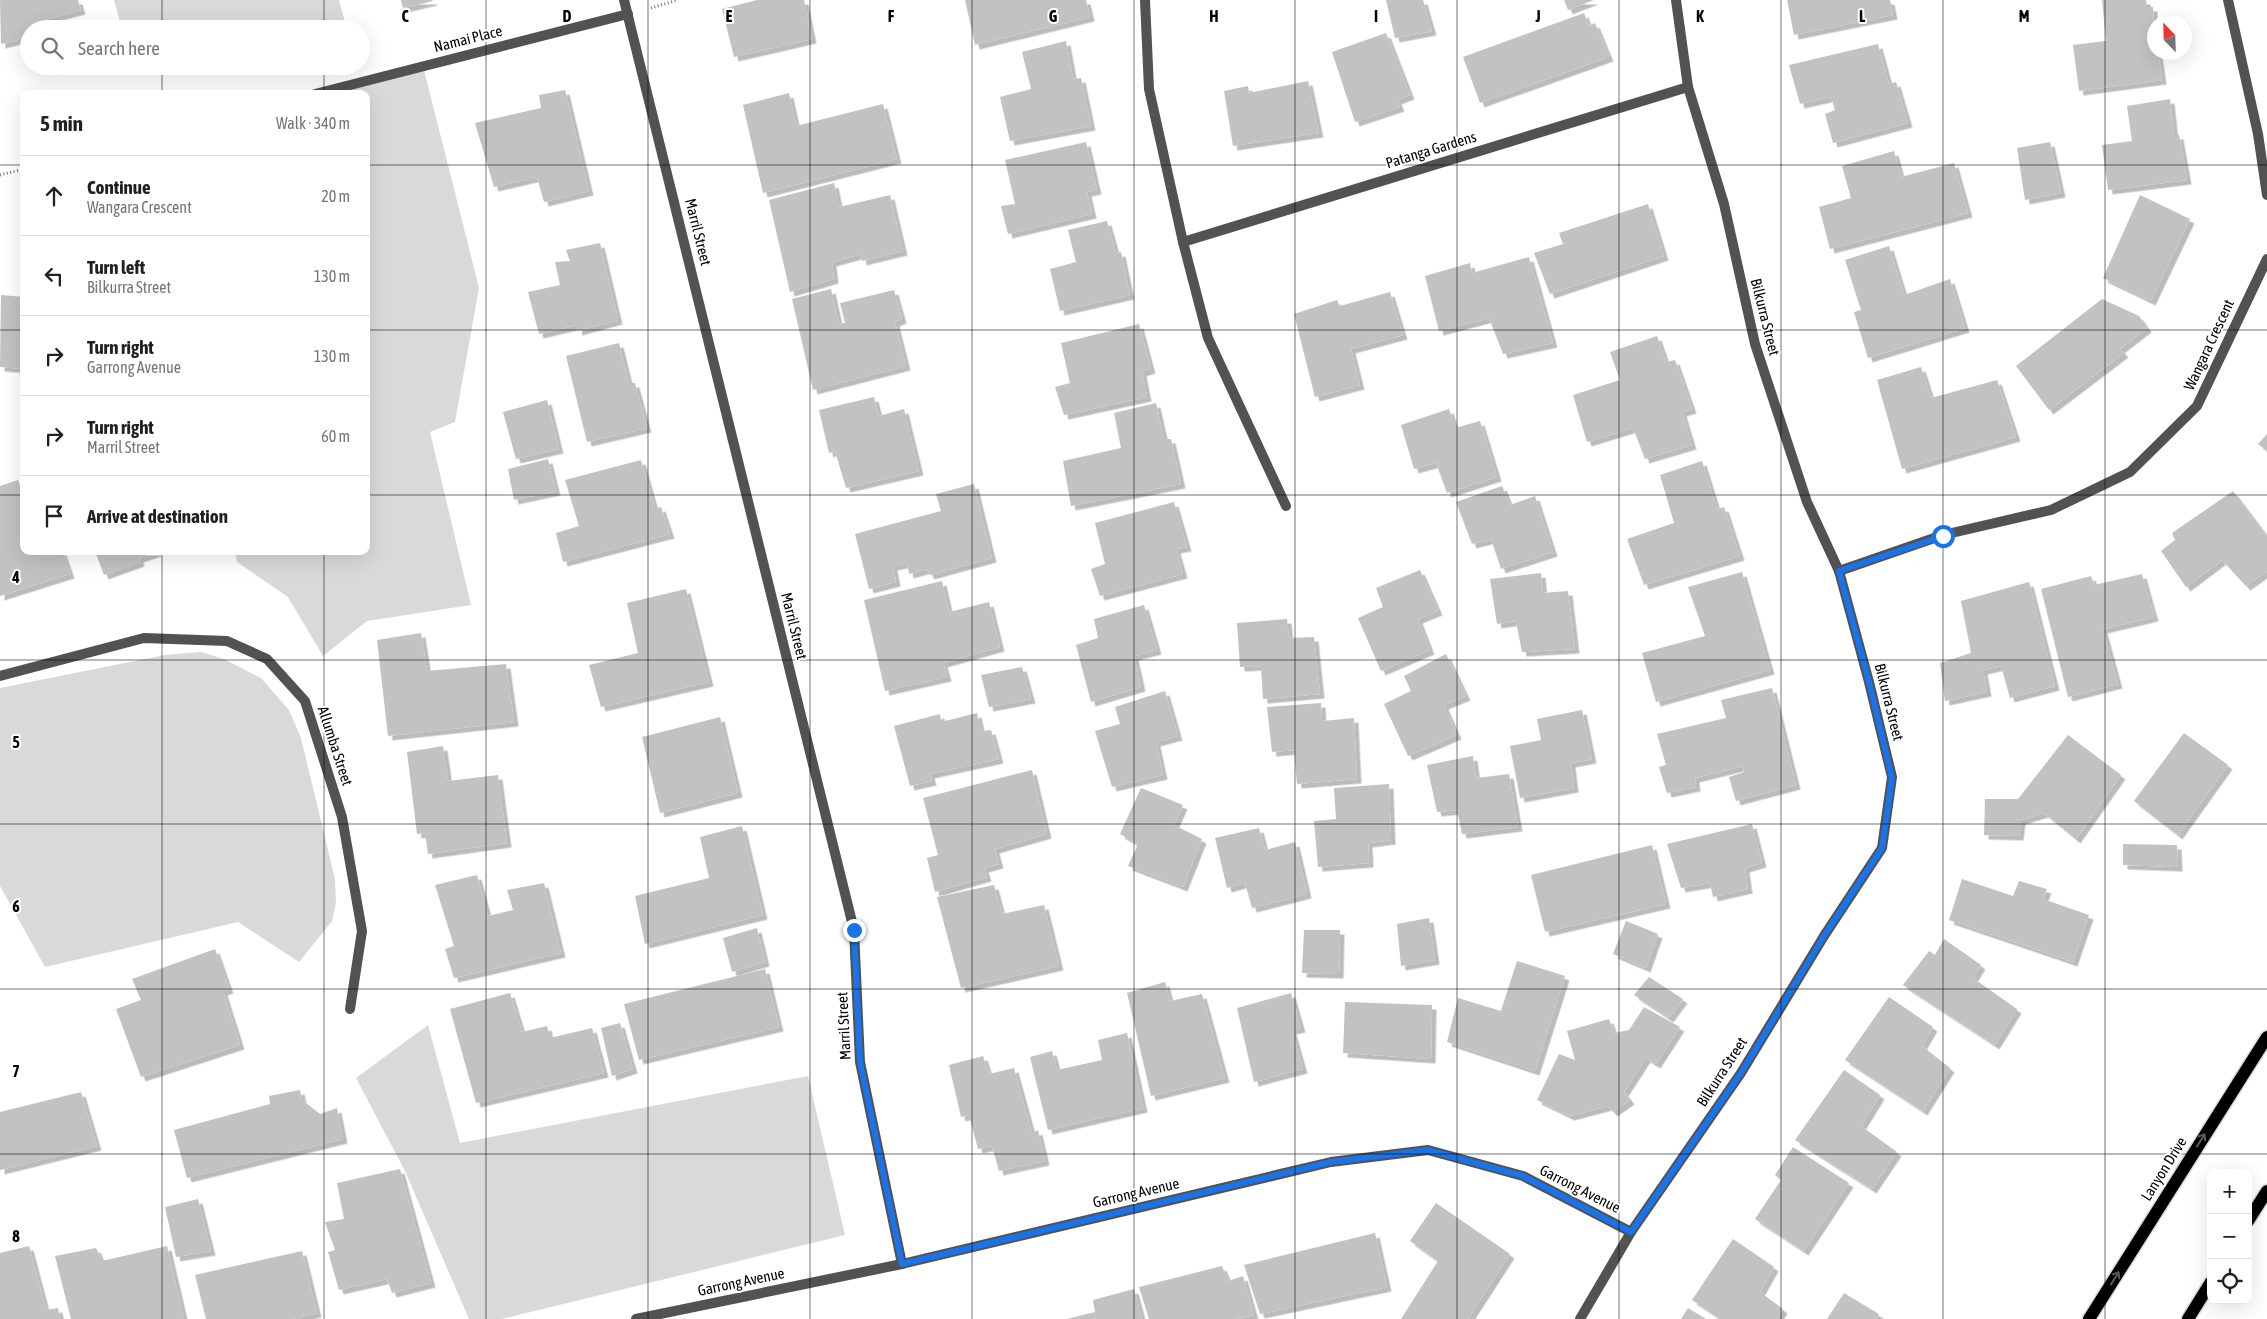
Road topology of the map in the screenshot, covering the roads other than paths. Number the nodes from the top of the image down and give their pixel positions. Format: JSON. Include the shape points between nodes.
{"nodes":[{"id":1,"x":624,"y":0,"type":"edge"},
{"id":2,"x":1145,"y":0,"type":"edge"},
{"id":3,"x":1676,"y":0,"type":"edge"},
{"id":4,"x":2228,"y":0,"type":"edge"},
{"id":5,"x":628,"y":14,"type":"junction"},
{"id":6,"x":1688,"y":87,"type":"junction"},
{"id":7,"x":331,"y":90,"type":"edge"},
{"id":8,"x":2267,"y":195,"type":"edge"},
{"id":9,"x":1183,"y":242,"type":"junction"},
{"id":10,"x":2267,"y":259,"type":"edge"},
{"id":11,"x":1286,"y":506,"type":"dead end"},
{"id":12,"x":1839,"y":571,"type":"junction"},
{"id":13,"x":0,"y":676,"type":"edge"},
{"id":14,"x":350,"y":1010,"type":"dead end"},
{"id":15,"x":2267,"y":1036,"type":"edge"},
{"id":16,"x":2267,"y":1191,"type":"edge"},
{"id":17,"x":2252,"y":1215,"type":"edge"},
{"id":18,"x":1631,"y":1232,"type":"junction"},
{"id":19,"x":902,"y":1264,"type":"junction"},
{"id":20,"x":2207,"y":1288,"type":"edge"},
{"id":21,"x":636,"y":1319,"type":"edge"},
{"id":22,"x":1580,"y":1319,"type":"edge"},
{"id":23,"x":2089,"y":1319,"type":"edge"},
{"id":24,"x":2188,"y":1319,"type":"edge"}],
"edges":[{"from":1,"to":5,"type":"street","name":"Marril Street"},
{"from":2,"to":9,"type":"street","via":[[1149,89]]},
{"from":3,"to":6,"type":"street","name":"Bilkurra Street"},
{"from":4,"to":8,"type":"street","via":[[2258,134]]},
{"from":5,"to":7,"type":"street","name":"Namai Place"},
{"from":5,"to":19,"type":"street","name":"Marril Street","via":[[854,930],[860,1062]]},
{"from":6,"to":9,"type":"street","name":"Patanga Gardens"},
{"from":6,"to":12,"type":"street","name":"Bilkurra Street","via":[[1724,204],[1754,344],[1807,502]]},
{"from":9,"to":11,"type":"street","via":[[1208,338]]},
{"from":10,"to":12,"type":"street","name":"Wangara Crescent","via":[[2197,406],[2130,472],[2051,510],[1943,536]]},
{"from":12,"to":18,"type":"street","name":"Bilkurra Street","via":[[1892,778],[1882,848],[1741,1073]]},
{"from":13,"to":14,"type":"street","name":"Allumba Street","via":[[144,638],[227,641],[267,658],[305,702],[342,817],[362,931]]},
{"from":23,"to":15,"type":"main road","name":"Lanyon Drive","one_way":true},
{"from":16,"to":17,"type":"main road"},
{"from":18,"to":19,"type":"street","name":"Garrong Avenue","via":[[1523,1176],[1428,1150],[1331,1162]]},
{"from":18,"to":22,"type":"street","name":"Bilkurra Street"},
{"from":19,"to":21,"type":"street","name":"Garrong Avenue"},
{"from":20,"to":24,"type":"main road"}]}
